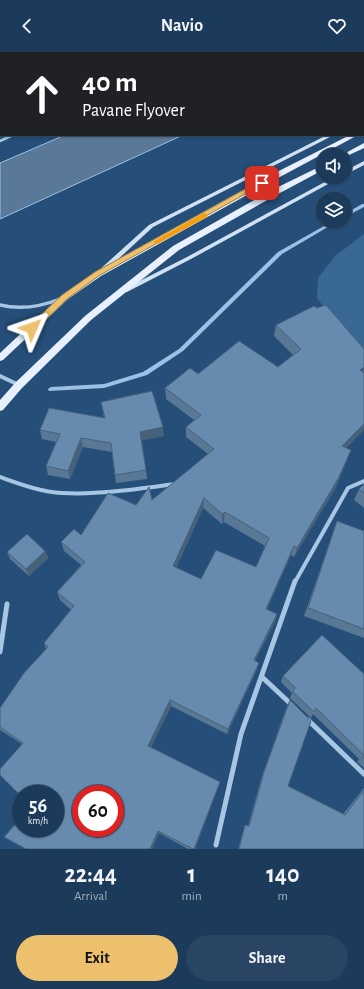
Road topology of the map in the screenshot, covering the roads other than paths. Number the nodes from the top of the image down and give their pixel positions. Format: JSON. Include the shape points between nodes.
{"nodes":[{"id":1,"x":11,"y":136,"type":"edge"},
{"id":2,"x":329,"y":136,"type":"edge"},
{"id":3,"x":353,"y":136,"type":"edge"},
{"id":4,"x":0,"y":140,"type":"edge"},
{"id":5,"x":364,"y":145,"type":"edge"},
{"id":6,"x":352,"y":151,"type":"edge"},
{"id":7,"x":364,"y":163,"type":"edge"},
{"id":8,"x":352,"y":169,"type":"edge"},
{"id":9,"x":316,"y":171,"type":"edge"},
{"id":10,"x":325,"y":184,"type":"edge"},
{"id":11,"x":98,"y":274,"type":"junction"},
{"id":12,"x":122,"y":292,"type":"junction"},
{"id":13,"x":65,"y":297,"type":"junction"},
{"id":14,"x":0,"y":305,"type":"edge"},
{"id":15,"x":0,"y":358,"type":"edge"},
{"id":16,"x":0,"y":376,"type":"edge"},
{"id":17,"x":19,"y":385,"type":"junction"},
{"id":18,"x":0,"y":407,"type":"edge"},
{"id":19,"x":0,"y":477,"type":"edge"},
{"id":20,"x":364,"y":481,"type":"edge"},
{"id":21,"x":175,"y":484,"type":"edge"},
{"id":22,"x":7,"y":604,"type":"dead end"},
{"id":23,"x":0,"y":652,"type":"edge"},
{"id":24,"x":262,"y":677,"type":"junction"},
{"id":25,"x":296,"y":709,"type":"edge"},
{"id":26,"x":302,"y":714,"type":"edge"},
{"id":27,"x":364,"y":774,"type":"edge"},
{"id":28,"x":216,"y":845,"type":"dead end"}],
"edges":[{"from":1,"to":4,"type":"street"},
{"from":2,"to":11,"type":"main road","via":[[152,226]]},
{"from":3,"to":11,"type":"main road"},
{"from":5,"to":6,"type":"main road"},
{"from":7,"to":8,"type":"main road"},
{"from":9,"to":12,"type":"main road","via":[[176,248]]},
{"from":10,"to":12,"type":"main road"},
{"from":11,"to":13,"type":"main road"},
{"from":12,"to":17,"type":"main road","via":[[88,318]]},
{"from":13,"to":14,"type":"street","via":[[49,304],[22,309]]},
{"from":13,"to":15,"type":"main road"},
{"from":16,"to":17,"type":"street"},
{"from":17,"to":18,"type":"main road"},
{"from":19,"to":21,"type":"street","via":[[27,487],[60,493],[128,490]]},
{"from":20,"to":24,"type":"street","via":[[348,488],[296,578]]},
{"from":22,"to":23,"type":"street"},
{"from":24,"to":25,"type":"street"},
{"from":24,"to":28,"type":"street","via":[[241,734]]},
{"from":26,"to":27,"type":"street"}]}
